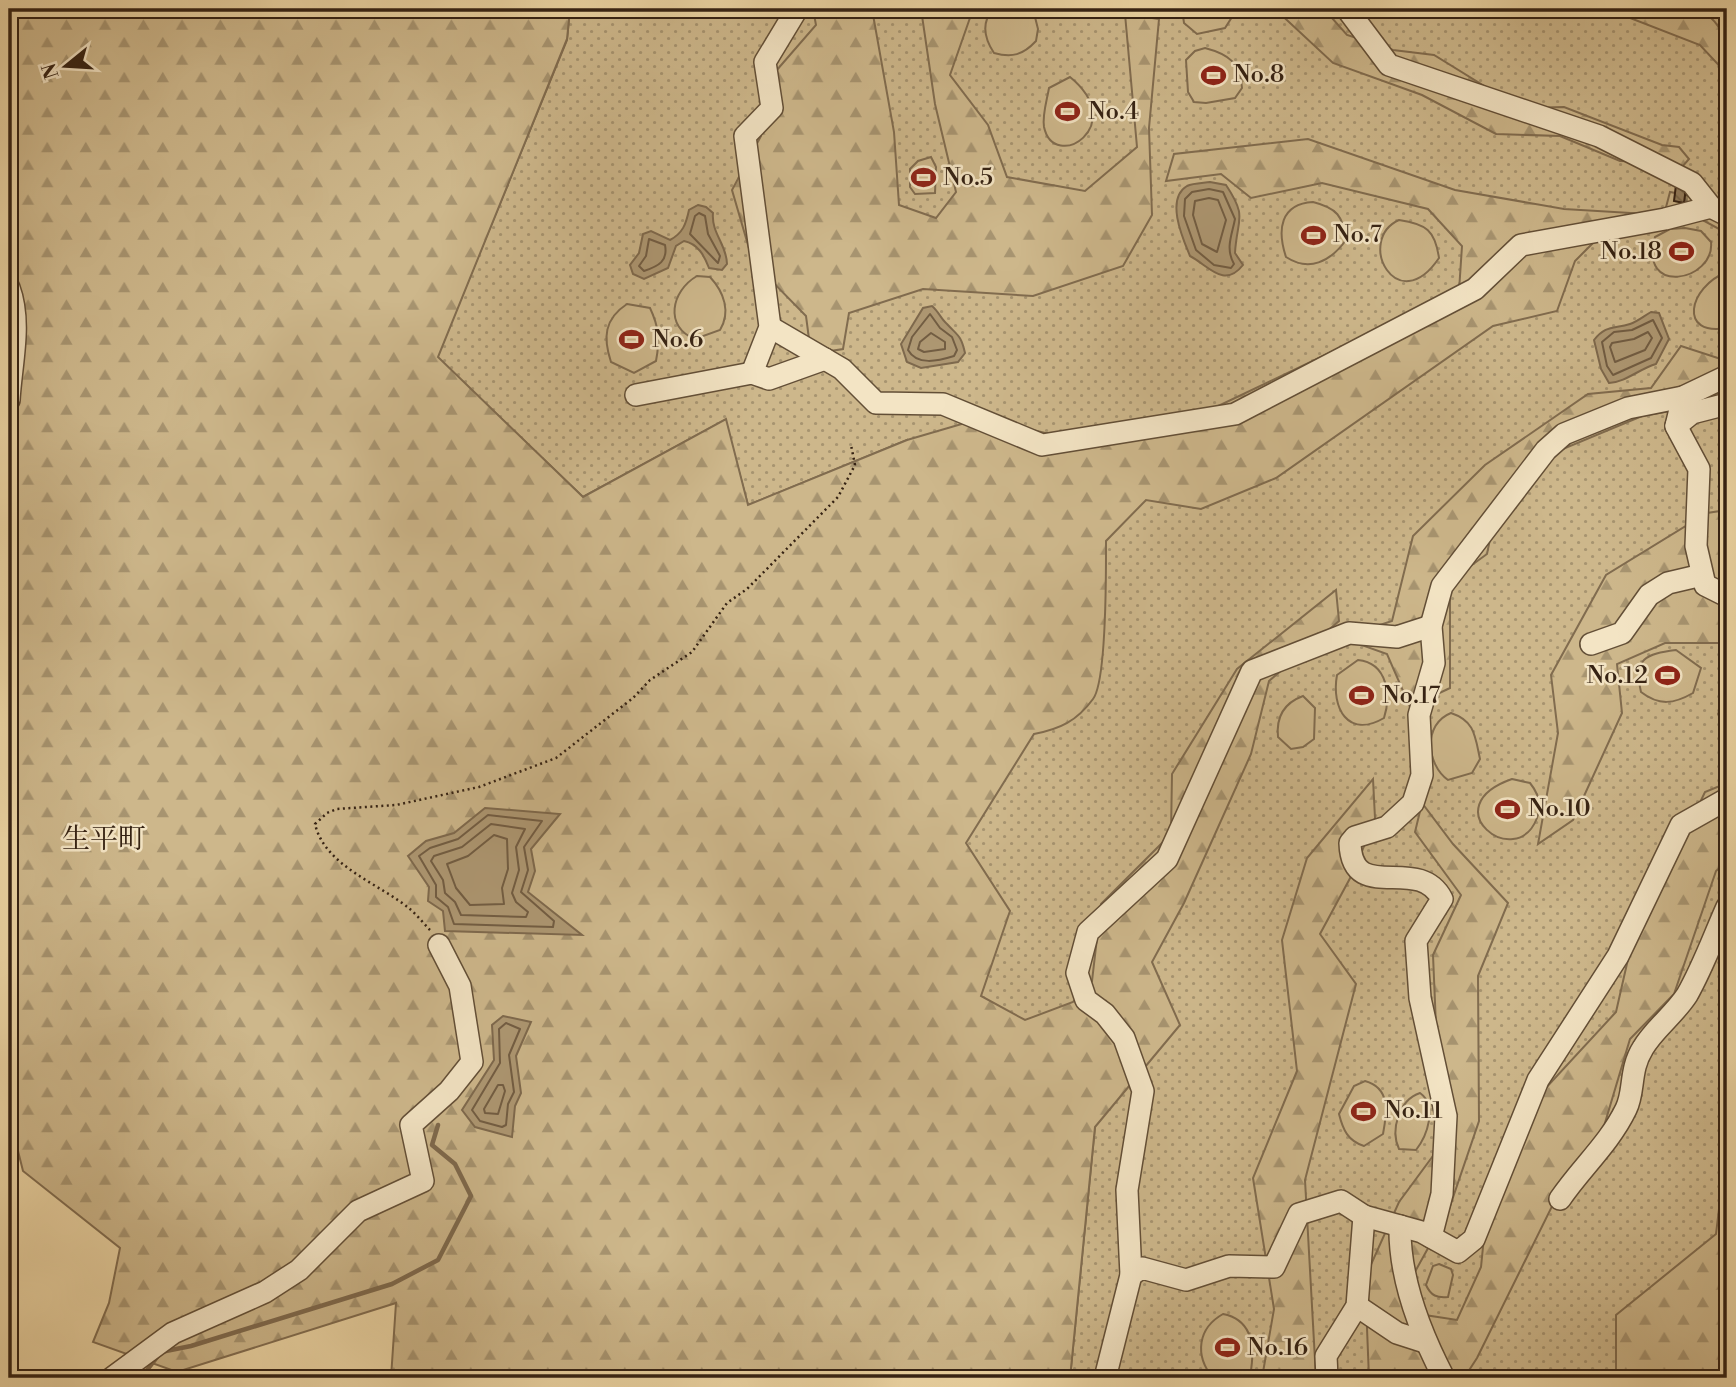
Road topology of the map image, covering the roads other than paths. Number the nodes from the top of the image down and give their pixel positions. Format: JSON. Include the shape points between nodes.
{"nodes":[{"id":1,"x":797,"y":9,"type":"edge"},
{"id":2,"x":1347,"y":9,"type":"edge"},
{"id":3,"x":1719,"y":211,"type":"edge"},
{"id":4,"x":9,"y":288,"type":"edge"},
{"id":5,"x":770,"y":327,"type":"junction"},
{"id":6,"x":825,"y":359,"type":"junction"},
{"id":7,"x":752,"y":373,"type":"junction"},
{"id":8,"x":1727,"y":376,"type":"edge"},
{"id":9,"x":636,"y":396,"type":"dead end"},
{"id":10,"x":1683,"y":397,"type":"junction"},
{"id":11,"x":9,"y":400,"type":"edge"},
{"id":12,"x":1727,"y":404,"type":"edge"},
{"id":13,"x":1676,"y":426,"type":"junction"},
{"id":14,"x":1702,"y":575,"type":"junction"},
{"id":15,"x":1727,"y":596,"type":"edge"},
{"id":16,"x":1431,"y":626,"type":"junction"},
{"id":17,"x":1591,"y":644,"type":"dead end"},
{"id":18,"x":1727,"y":799,"type":"edge"},
{"id":19,"x":1727,"y":907,"type":"edge"},
{"id":20,"x":439,"y":945,"type":"road end"},
{"id":21,"x":1560,"y":1199,"type":"dead end"},
{"id":22,"x":1364,"y":1216,"type":"junction"},
{"id":23,"x":1400,"y":1226,"type":"junction"},
{"id":24,"x":1431,"y":1237,"type":"junction"},
{"id":25,"x":1130,"y":1275,"type":"junction"},
{"id":26,"x":1357,"y":1306,"type":"junction"},
{"id":27,"x":1425,"y":1342,"type":"junction"},
{"id":28,"x":112,"y":1378,"type":"edge"},
{"id":29,"x":1105,"y":1378,"type":"edge"},
{"id":30,"x":1327,"y":1378,"type":"edge"},
{"id":31,"x":1444,"y":1378,"type":"edge"}],
"edges":[{"from":1,"to":5,"type":"street","via":[[765,62],[772,108],[745,136]]},
{"from":2,"to":3,"type":"street","via":[[1389,65],[1599,136],[1692,183]]},
{"from":3,"to":6,"type":"street","via":[[1521,245],[1475,289],[1235,414],[1042,445],[943,404],[876,403],[842,369]]},
{"from":4,"to":11,"type":"street","via":[[15,324]]},
{"from":5,"to":6,"type":"street"},
{"from":5,"to":7,"type":"street"},
{"from":6,"to":7,"type":"street","via":[[769,379]]},
{"from":7,"to":9,"type":"street"},
{"from":8,"to":10,"type":"street"},
{"from":10,"to":13,"type":"street"},
{"from":10,"to":16,"type":"street","via":[[1628,408],[1564,434],[1546,450],[1442,586]]},
{"from":12,"to":13,"type":"street","via":[[1692,413]]},
{"from":13,"to":14,"type":"street","via":[[1699,469],[1696,547]]},
{"from":14,"to":15,"type":"street","via":[[1705,585]]},
{"from":14,"to":17,"type":"street","via":[[1668,583],[1649,595],[1622,633]]},
{"from":16,"to":24,"type":"street","via":[[1434,663],[1419,715],[1423,775],[1413,803],[1387,827],[1355,837],[1350,843],[1350,858],[1360,871],[1371,877],[1421,878],[1435,886],[1442,899],[1416,941],[1420,998],[1446,1116],[1442,1194]]},
{"from":16,"to":25,"type":"street","via":[[1397,637],[1349,633],[1252,671],[1167,859],[1088,932],[1077,973],[1086,1000],[1105,1014],[1124,1038],[1143,1091],[1127,1190]]},
{"from":18,"to":24,"type":"street","via":[[1681,825],[1618,956],[1538,1080],[1474,1239],[1458,1252]]},
{"from":19,"to":21,"type":"street","via":[[1687,994],[1643,1046],[1632,1072],[1628,1106],[1601,1152]]},
{"from":20,"to":28,"type":"street","via":[[460,986],[472,1062],[449,1091],[411,1125],[423,1181],[358,1211],[299,1270],[265,1292],[173,1333]]},
{"from":22,"to":23,"type":"street"},
{"from":22,"to":25,"type":"street","via":[[1341,1201],[1299,1214],[1273,1267],[1228,1266],[1186,1280],[1142,1268]]},
{"from":22,"to":26,"type":"street"},
{"from":23,"to":24,"type":"street"},
{"from":23,"to":27,"type":"street","via":[[1399,1257]]},
{"from":25,"to":29,"type":"street"},
{"from":26,"to":27,"type":"street","via":[[1397,1333]]},
{"from":26,"to":30,"type":"street","via":[[1326,1356]]},
{"from":27,"to":31,"type":"street"}]}
